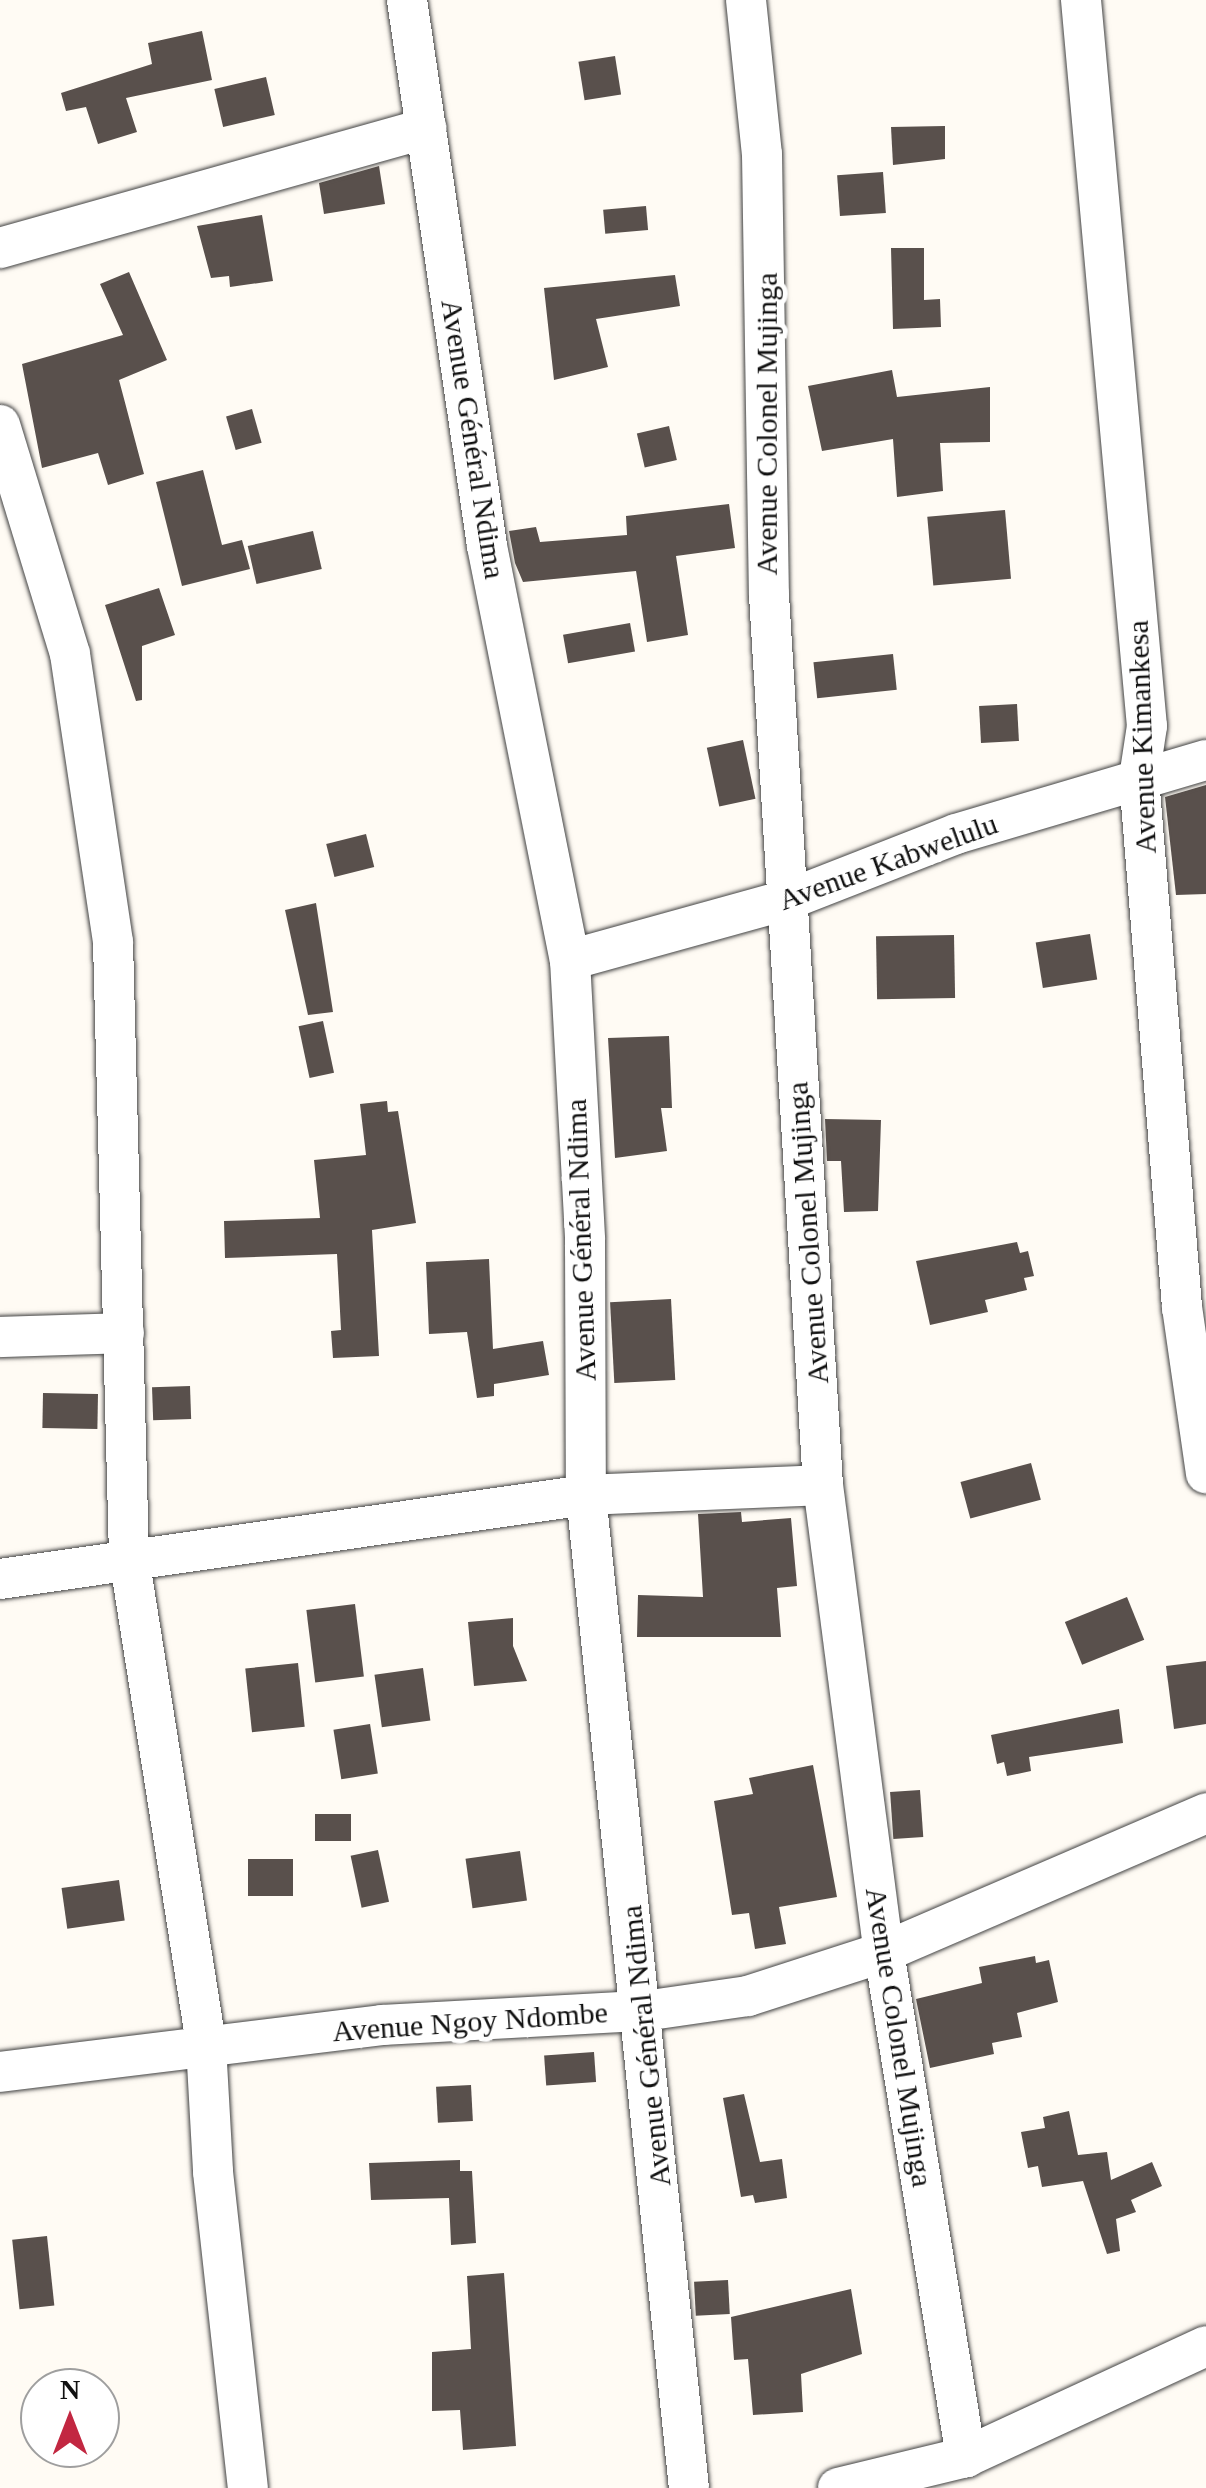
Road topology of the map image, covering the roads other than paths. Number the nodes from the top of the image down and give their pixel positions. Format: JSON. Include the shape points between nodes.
{"nodes":[{"id":1,"x":407,"y":0,"type":"edge"},
{"id":2,"x":746,"y":0,"type":"edge"},
{"id":3,"x":1081,"y":0,"type":"edge"},
{"id":4,"x":426,"y":128,"type":"junction"},
{"id":5,"x":0,"y":248,"type":"edge"},
{"id":6,"x":0,"y":424,"type":"edge"},
{"id":7,"x":1206,"y":760,"type":"edge"},
{"id":8,"x":1139,"y":778,"type":"junction"},
{"id":9,"x":788,"y":900,"type":"junction"},
{"id":10,"x":570,"y":960,"type":"junction"},
{"id":11,"x":124,"y":1333,"type":"junction"},
{"id":12,"x":0,"y":1337,"type":"edge"},
{"id":13,"x":1206,"y":1473,"type":"edge"},
{"id":14,"x":823,"y":1485,"type":"junction"},
{"id":15,"x":586,"y":1495,"type":"junction"},
{"id":16,"x":129,"y":1558,"type":"junction"},
{"id":17,"x":0,"y":1579,"type":"edge"},
{"id":18,"x":1206,"y":1813,"type":"edge"},
{"id":19,"x":884,"y":1952,"type":"junction"},
{"id":20,"x":644,"y":2011,"type":"junction"},
{"id":21,"x":206,"y":2046,"type":"junction"},
{"id":22,"x":0,"y":2072,"type":"edge"},
{"id":23,"x":1206,"y":2346,"type":"edge"},
{"id":24,"x":966,"y":2457,"type":"junction"},
{"id":25,"x":248,"y":2488,"type":"edge"},
{"id":26,"x":690,"y":2488,"type":"edge"},
{"id":27,"x":838,"y":2488,"type":"edge"}],
"edges":[{"from":1,"to":4,"type":"street","name":"Avenue Général Ndima"},
{"from":2,"to":9,"type":"street","name":"Avenue Colonel Mujinga","via":[[762,154],[769,595]]},
{"from":3,"to":8,"type":"street","name":"Avenue Kimankesa","via":[[1147,726]]},
{"from":4,"to":5,"type":"street"},
{"from":4,"to":10,"type":"street","name":"Avenue Général Ndima","via":[[487,546]]},
{"from":6,"to":11,"type":"street","via":[[70,654],[113,942]]},
{"from":7,"to":8,"type":"street","name":"Avenue Kabwelulu"},
{"from":8,"to":9,"type":"street","name":"Avenue Kabwelulu","via":[[956,834]]},
{"from":8,"to":13,"type":"street","name":"Avenue Kimankesa","via":[[1182,1307]]},
{"from":9,"to":10,"type":"street","name":"Avenue Kabwelulu"},
{"from":9,"to":14,"type":"street","name":"Avenue Colonel Mujinga"},
{"from":10,"to":15,"type":"street","name":"Avenue Général Ndima","via":[[585,1240]]},
{"from":11,"to":12,"type":"street"},
{"from":11,"to":16,"type":"street"},
{"from":14,"to":15,"type":"street"},
{"from":14,"to":19,"type":"street","name":"Avenue Colonel Mujinga"},
{"from":15,"to":16,"type":"street"},
{"from":15,"to":20,"type":"street","name":"Avenue Général Ndima"},
{"from":16,"to":17,"type":"street"},
{"from":16,"to":21,"type":"street"},
{"from":18,"to":19,"type":"street","name":"Avenue Ngoy Ndombe"},
{"from":19,"to":20,"type":"street","name":"Avenue Ngoy Ndombe","via":[[748,1996]]},
{"from":19,"to":24,"type":"street","name":"Avenue Colonel Mujinga"},
{"from":20,"to":21,"type":"street","name":"Avenue Ngoy Ndombe","via":[[382,2025]]},
{"from":20,"to":26,"type":"street","name":"Avenue Général Ndima"},
{"from":21,"to":22,"type":"street","name":"Avenue Ngoy Ndombe"},
{"from":21,"to":25,"type":"street"},
{"from":23,"to":24,"type":"street"},
{"from":24,"to":27,"type":"street"}]}
